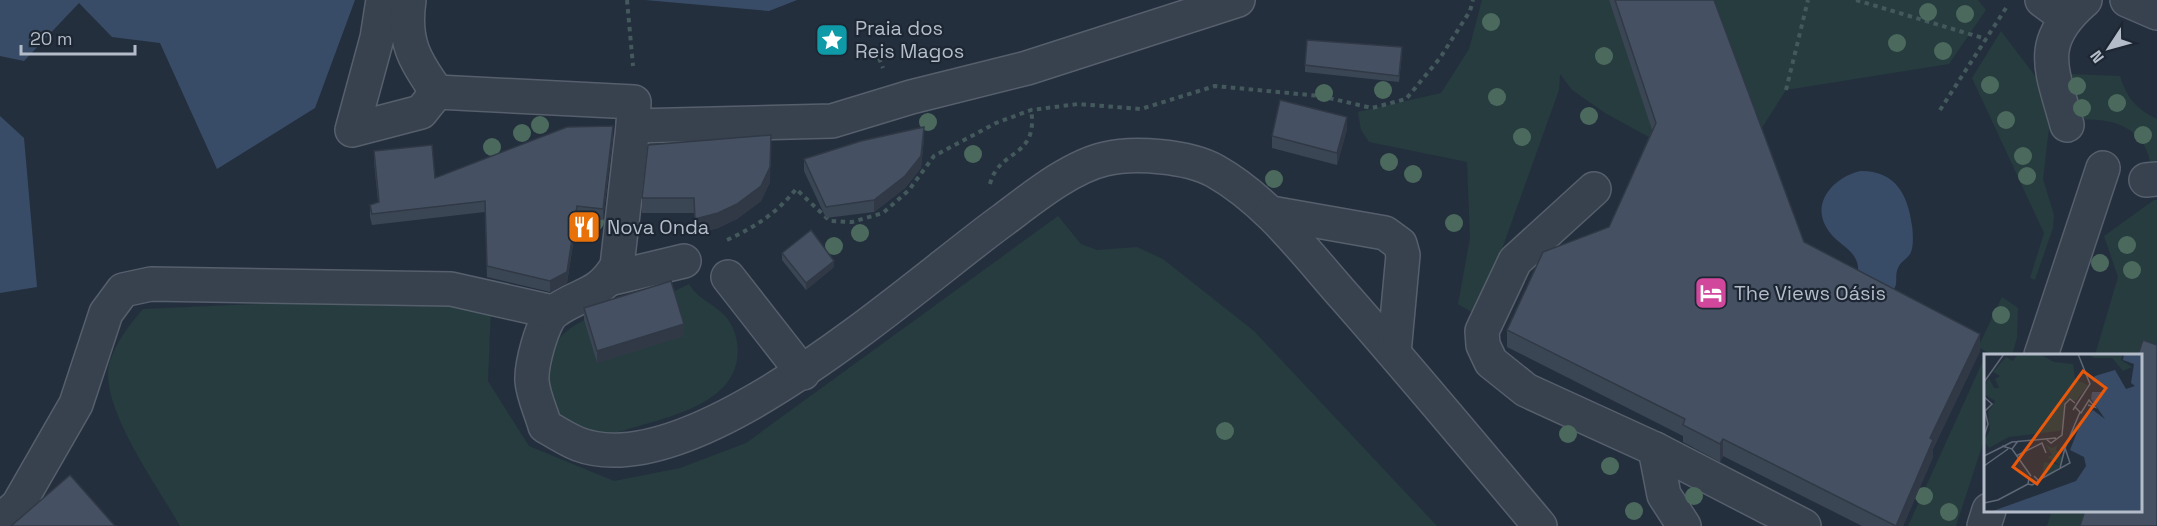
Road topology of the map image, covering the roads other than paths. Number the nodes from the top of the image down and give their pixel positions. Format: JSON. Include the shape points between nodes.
{"nodes":[{"id":1,"x":383,"y":0,"type":"edge"},
{"id":2,"x":409,"y":0,"type":"edge"},
{"id":3,"x":1238,"y":0,"type":"edge"},
{"id":4,"x":2127,"y":0,"type":"edge"},
{"id":5,"x":2064,"y":6,"type":"edge"},
{"id":6,"x":2157,"y":13,"type":"edge"},
{"id":7,"x":437,"y":92,"type":"junction"},
{"id":8,"x":633,"y":114,"type":"junction"},
{"id":9,"x":2067,"y":125,"type":"dead end"},
{"id":10,"x":2103,"y":168,"type":"dead end"},
{"id":11,"x":1594,"y":189,"type":"dead end"},
{"id":12,"x":1271,"y":213,"type":"junction"},
{"id":13,"x":684,"y":261,"type":"road end"},
{"id":14,"x":728,"y":278,"type":"dead end"},
{"id":15,"x":609,"y":279,"type":"junction"},
{"id":16,"x":553,"y":312,"type":"junction"},
{"id":17,"x":1394,"y":353,"type":"junction"},
{"id":18,"x":2041,"y":354,"type":"edge"},
{"id":19,"x":803,"y":373,"type":"junction"},
{"id":20,"x":1655,"y":449,"type":"junction"},
{"id":21,"x":1989,"y":511,"type":"edge"},
{"id":22,"x":0,"y":521,"type":"edge"},
{"id":23,"x":1540,"y":526,"type":"edge"},
{"id":24,"x":1684,"y":526,"type":"edge"},
{"id":25,"x":1804,"y":526,"type":"edge"},
{"id":26,"x":1984,"y":526,"type":"edge"}],
"edges":[{"from":1,"to":7,"type":"street","via":[[352,130],[421,112]]},
{"from":2,"to":7,"type":"street","via":[[405,25],[417,64]]},
{"from":3,"to":8,"type":"street","via":[[1027,68],[832,121]]},
{"from":4,"to":6,"type":"street"},
{"from":5,"to":9,"type":"street","via":[[2052,42],[2051,67]]},
{"from":7,"to":8,"type":"street"},
{"from":8,"to":15,"type":"street","via":[[617,266]]},
{"from":10,"to":18,"type":"street"},
{"from":11,"to":20,"type":"street","via":[[1515,261],[1482,331],[1483,345],[1491,362],[1526,390]]},
{"from":12,"to":17,"type":"street"},
{"from":12,"to":17,"type":"street","via":[[1393,236],[1403,255]]},
{"from":12,"to":19,"type":"street","via":[[1213,170],[1190,162],[1155,156],[1104,159],[1055,182]]},
{"from":13,"to":15,"type":"street"},
{"from":14,"to":19,"type":"street"},
{"from":15,"to":16,"type":"street","via":[[581,299]]},
{"from":16,"to":19,"type":"street","via":[[541,333],[532,381],[545,426],[579,445],[612,449],[673,440],[708,427]]},
{"from":16,"to":22,"type":"street","via":[[451,289],[151,284],[123,290],[106,313],[76,404],[18,505]]},
{"from":17,"to":23,"type":"street"},
{"from":20,"to":24,"type":"street","via":[[1664,495]]},
{"from":20,"to":25,"type":"street"},
{"from":21,"to":26,"type":"street"}]}
